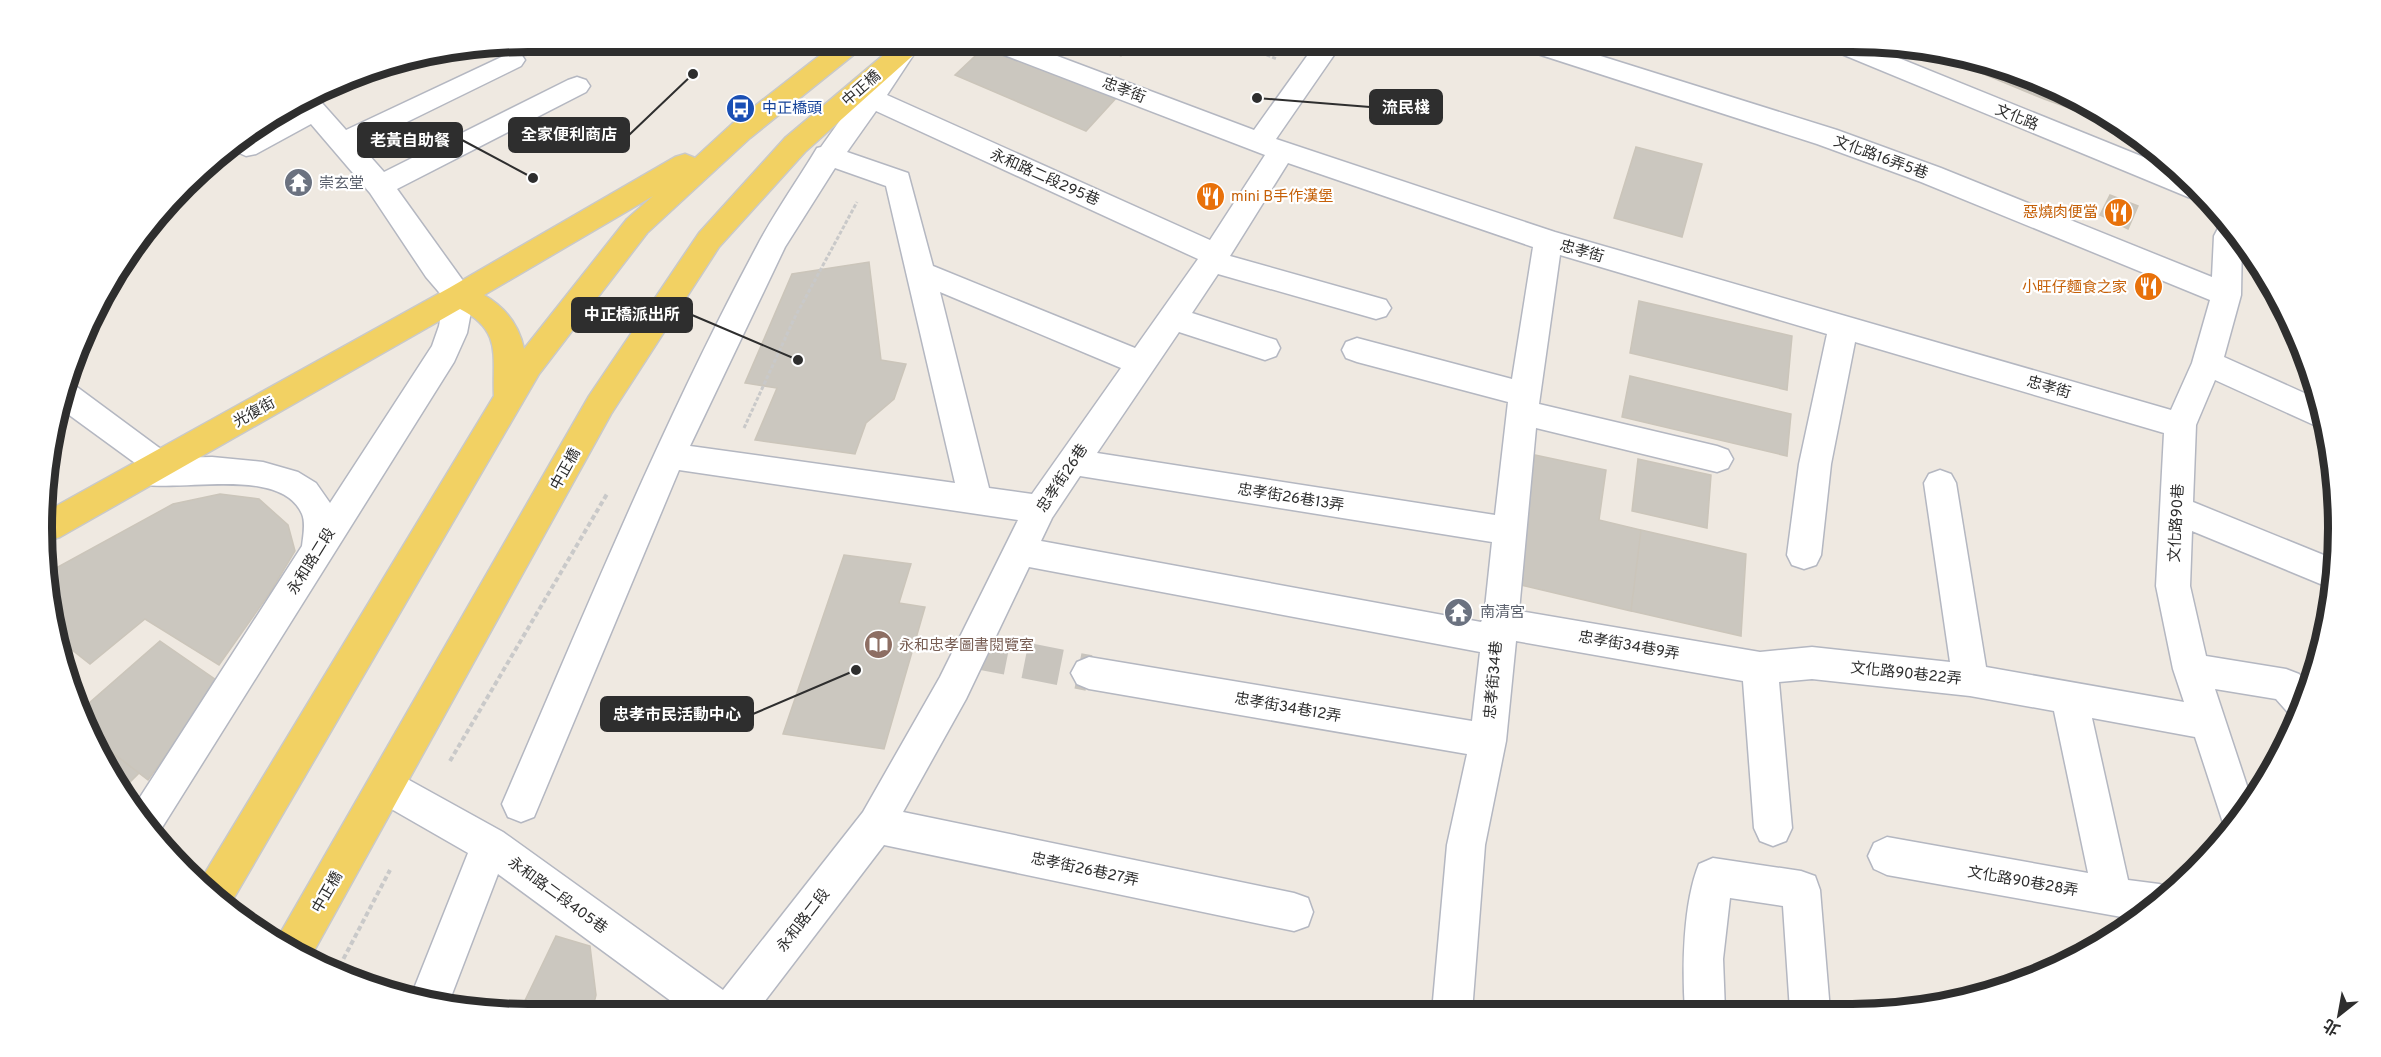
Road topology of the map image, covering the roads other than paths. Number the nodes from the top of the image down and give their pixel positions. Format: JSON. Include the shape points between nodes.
{"nodes":[{"id":1,"x":840,"y":52,"type":"edge"},
{"id":2,"x":903,"y":52,"type":"edge"},
{"id":3,"x":906,"y":52,"type":"edge"},
{"id":4,"x":1022,"y":52,"type":"edge"},
{"id":5,"x":1324,"y":52,"type":"edge"},
{"id":6,"x":1559,"y":52,"type":"edge"},
{"id":7,"x":1862,"y":53,"type":"edge"},
{"id":8,"x":512,"y":60,"type":"dead end"},
{"id":9,"x":577,"y":86,"type":"dead end"},
{"id":10,"x":873,"y":99,"type":"junction"},
{"id":11,"x":310,"y":106,"type":"edge"},
{"id":12,"x":300,"y":111,"type":"edge"},
{"id":13,"x":741,"y":131,"type":"junction"},
{"id":14,"x":342,"y":143,"type":"junction"},
{"id":15,"x":245,"y":146,"type":"edge"},
{"id":16,"x":1271,"y":146,"type":"junction"},
{"id":17,"x":827,"y":155,"type":"junction"},
{"id":18,"x":2178,"y":182,"type":"edge"},
{"id":19,"x":380,"y":186,"type":"junction"},
{"id":20,"x":2228,"y":237,"type":"edge"},
{"id":21,"x":1548,"y":241,"type":"junction"},
{"id":22,"x":1213,"y":258,"type":"junction"},
{"id":23,"x":920,"y":272,"type":"junction"},
{"id":24,"x":2226,"y":295,"type":"junction"},
{"id":25,"x":459,"y":296,"type":"junction"},
{"id":26,"x":1376,"y":308,"type":"dead end"},
{"id":27,"x":1172,"y":318,"type":"junction"},
{"id":28,"x":1842,"y":328,"type":"junction"},
{"id":29,"x":1265,"y":348,"type":"dead end"},
{"id":30,"x":1357,"y":350,"type":"dead end"},
{"id":31,"x":1141,"y":363,"type":"junction"},
{"id":32,"x":2207,"y":363,"type":"junction"},
{"id":33,"x":509,"y":397,"type":"junction"},
{"id":34,"x":71,"y":400,"type":"edge"},
{"id":35,"x":1523,"y":403,"type":"junction"},
{"id":36,"x":2313,"y":411,"type":"edge"},
{"id":37,"x":2180,"y":426,"type":"junction"},
{"id":38,"x":669,"y":456,"type":"junction"},
{"id":39,"x":1717,"y":459,"type":"dead end"},
{"id":40,"x":1072,"y":462,"type":"junction"},
{"id":41,"x":153,"y":469,"type":"junction"},
{"id":42,"x":1941,"y":483,"type":"dead end"},
{"id":43,"x":975,"y":500,"type":"junction"},
{"id":44,"x":1040,"y":509,"type":"junction"},
{"id":45,"x":2177,"y":510,"type":"junction"},
{"id":46,"x":52,"y":526,"type":"edge"},
{"id":47,"x":1509,"y":531,"type":"junction"},
{"id":48,"x":320,"y":548,"type":"junction"},
{"id":49,"x":1020,"y":551,"type":"junction"},
{"id":50,"x":1804,"y":555,"type":"dead end"},
{"id":51,"x":2326,"y":571,"type":"edge"},
{"id":52,"x":1497,"y":632,"type":"junction"},
{"id":53,"x":1760,"y":668,"type":"junction"},
{"id":54,"x":2191,"y":669,"type":"junction"},
{"id":55,"x":1089,"y":673,"type":"tunnel mouth"},
{"id":56,"x":1970,"y":680,"type":"junction"},
{"id":57,"x":2069,"y":697,"type":"junction"},
{"id":58,"x":2297,"y":697,"type":"edge"},
{"id":59,"x":2209,"y":723,"type":"junction"},
{"id":60,"x":1488,"y":741,"type":"junction"},
{"id":61,"x":387,"y":787,"type":"junction"},
{"id":62,"x":521,"y":804,"type":"dead end"},
{"id":63,"x":2236,"y":810,"type":"edge"},
{"id":64,"x":150,"y":816,"type":"edge"},
{"id":65,"x":876,"y":825,"type":"junction"},
{"id":66,"x":1773,"y":828,"type":"dead end"},
{"id":67,"x":490,"y":845,"type":"junction"},
{"id":68,"x":1887,"y":856,"type":"dead end"},
{"id":69,"x":218,"y":888,"type":"edge"},
{"id":70,"x":2112,"y":897,"type":"junction"},
{"id":71,"x":2147,"y":902,"type":"edge"},
{"id":72,"x":1294,"y":912,"type":"dead end"},
{"id":73,"x":296,"y":944,"type":"edge"},
{"id":74,"x":432,"y":994,"type":"edge"},
{"id":75,"x":709,"y":1004,"type":"edge"},
{"id":76,"x":738,"y":1004,"type":"edge"},
{"id":77,"x":1453,"y":1004,"type":"edge"},
{"id":78,"x":1706,"y":1004,"type":"edge"},
{"id":79,"x":1810,"y":1004,"type":"edge"}],
"edges":[{"from":1,"to":13,"type":"main road"},
{"from":2,"to":61,"type":"main road","name":"中正橋","via":[[795,145],[709,240],[600,405]]},
{"from":3,"to":10,"type":"street"},
{"from":4,"to":16,"type":"street","name":"忠孝街"},
{"from":5,"to":16,"type":"street","name":"忠孝街26巷"},
{"from":6,"to":24,"type":"street","name":"文化路16弄5巷","via":[[1848,144]]},
{"from":7,"to":18,"type":"street","name":"文化路"},
{"from":8,"to":14,"type":"street"},
{"from":9,"to":19,"type":"street"},
{"from":10,"to":17,"type":"street"},
{"from":10,"to":22,"type":"street","name":"永和路二段295巷"},
{"from":11,"to":14,"type":"street"},
{"from":12,"to":15,"type":"street"},
{"from":13,"to":25,"type":"main road","name":"光復街"},
{"from":13,"to":33,"type":"main road","via":[[637,226],[528,366]]},
{"from":14,"to":19,"type":"street"},
{"from":16,"to":21,"type":"street","name":"忠孝街"},
{"from":16,"to":22,"type":"street","name":"忠孝街26巷"},
{"from":17,"to":23,"type":"street","via":[[898,180]]},
{"from":17,"to":38,"type":"street","via":[[772,245]]},
{"from":19,"to":25,"type":"street","via":[[435,269]]},
{"from":20,"to":24,"type":"street","name":"文化路90巷"},
{"from":21,"to":28,"type":"street","name":"忠孝街"},
{"from":21,"to":35,"type":"street","name":"忠孝街34巷"},
{"from":22,"to":26,"type":"street","name":"永和路二段295巷"},
{"from":22,"to":27,"type":"street","name":"忠孝街26巷"},
{"from":23,"to":31,"type":"street"},
{"from":23,"to":43,"type":"street"},
{"from":24,"to":32,"type":"street","name":"文化路90巷"},
{"from":25,"to":33,"type":"main road","via":[[481,305],[502,326],[512,354]]},
{"from":25,"to":41,"type":"main road","name":"光復街"},
{"from":25,"to":48,"type":"street","name":"永和路二段","via":[[448,345]]},
{"from":27,"to":29,"type":"street"},
{"from":27,"to":31,"type":"street","name":"忠孝街26巷"},
{"from":28,"to":37,"type":"street","name":"忠孝街"},
{"from":28,"to":50,"type":"street","via":[[1815,464]]},
{"from":30,"to":35,"type":"street"},
{"from":31,"to":40,"type":"street","name":"忠孝街26巷"},
{"from":32,"to":36,"type":"street"},
{"from":32,"to":37,"type":"street","name":"文化路90巷"},
{"from":33,"to":69,"type":"main road"},
{"from":34,"to":41,"type":"street"},
{"from":35,"to":39,"type":"street"},
{"from":35,"to":47,"type":"street","name":"忠孝街34巷"},
{"from":37,"to":45,"type":"street","name":"文化路90巷"},
{"from":38,"to":43,"type":"street"},
{"from":38,"to":62,"type":"street"},
{"from":40,"to":44,"type":"street","name":"忠孝街26巷"},
{"from":40,"to":47,"type":"street","name":"忠孝街26巷13弄"},
{"from":41,"to":46,"type":"main road","name":"光復街"},
{"from":41,"to":48,"type":"street","via":[[245,471],[276,478],[315,504],[321,522]]},
{"from":42,"to":56,"type":"street"},
{"from":43,"to":44,"type":"street"},
{"from":44,"to":49,"type":"street","name":"忠孝街26巷"},
{"from":45,"to":51,"type":"street"},
{"from":45,"to":54,"type":"street","name":"文化路90巷","via":[[2173,586]]},
{"from":47,"to":52,"type":"street","name":"忠孝街34巷"},
{"from":48,"to":64,"type":"street","name":"永和路二段"},
{"from":49,"to":52,"type":"street","name":"忠孝街34巷9弄"},
{"from":49,"to":65,"type":"street","name":"忠孝街26巷","via":[[953,688]]},
{"from":52,"to":53,"type":"street","name":"忠孝街34巷9弄"},
{"from":52,"to":60,"type":"street","name":"忠孝街34巷"},
{"from":53,"to":56,"type":"street","name":"文化路90巷22弄","via":[[1812,663]]},
{"from":53,"to":66,"type":"street"},
{"from":54,"to":58,"type":"street","via":[[2286,685]]},
{"from":54,"to":59,"type":"street","name":"文化路90巷"},
{"from":55,"to":60,"type":"street","name":"忠孝街34巷12弄"},
{"from":56,"to":57,"type":"street","name":"文化路90巷22弄"},
{"from":57,"to":59,"type":"street","name":"文化路90巷22弄"},
{"from":57,"to":70,"type":"street"},
{"from":59,"to":63,"type":"street","name":"文化路90巷"},
{"from":60,"to":77,"type":"street","name":"忠孝街34巷","via":[[1466,845]]},
{"from":61,"to":67,"type":"street","name":"永和路二段405巷"},
{"from":61,"to":73,"type":"main road","name":"中正橋"},
{"from":65,"to":72,"type":"street","name":"忠孝街26巷27弄"},
{"from":65,"to":76,"type":"street","name":"永和路二段"},
{"from":67,"to":74,"type":"street"},
{"from":67,"to":75,"type":"street","name":"永和路二段405巷"},
{"from":68,"to":70,"type":"street","name":"文化路90巷28弄"},
{"from":70,"to":71,"type":"street","name":"文化路90巷28弄"},
{"from":78,"to":79,"type":"street","via":[[1703,959],[1713,877],[1802,890]]}]}
